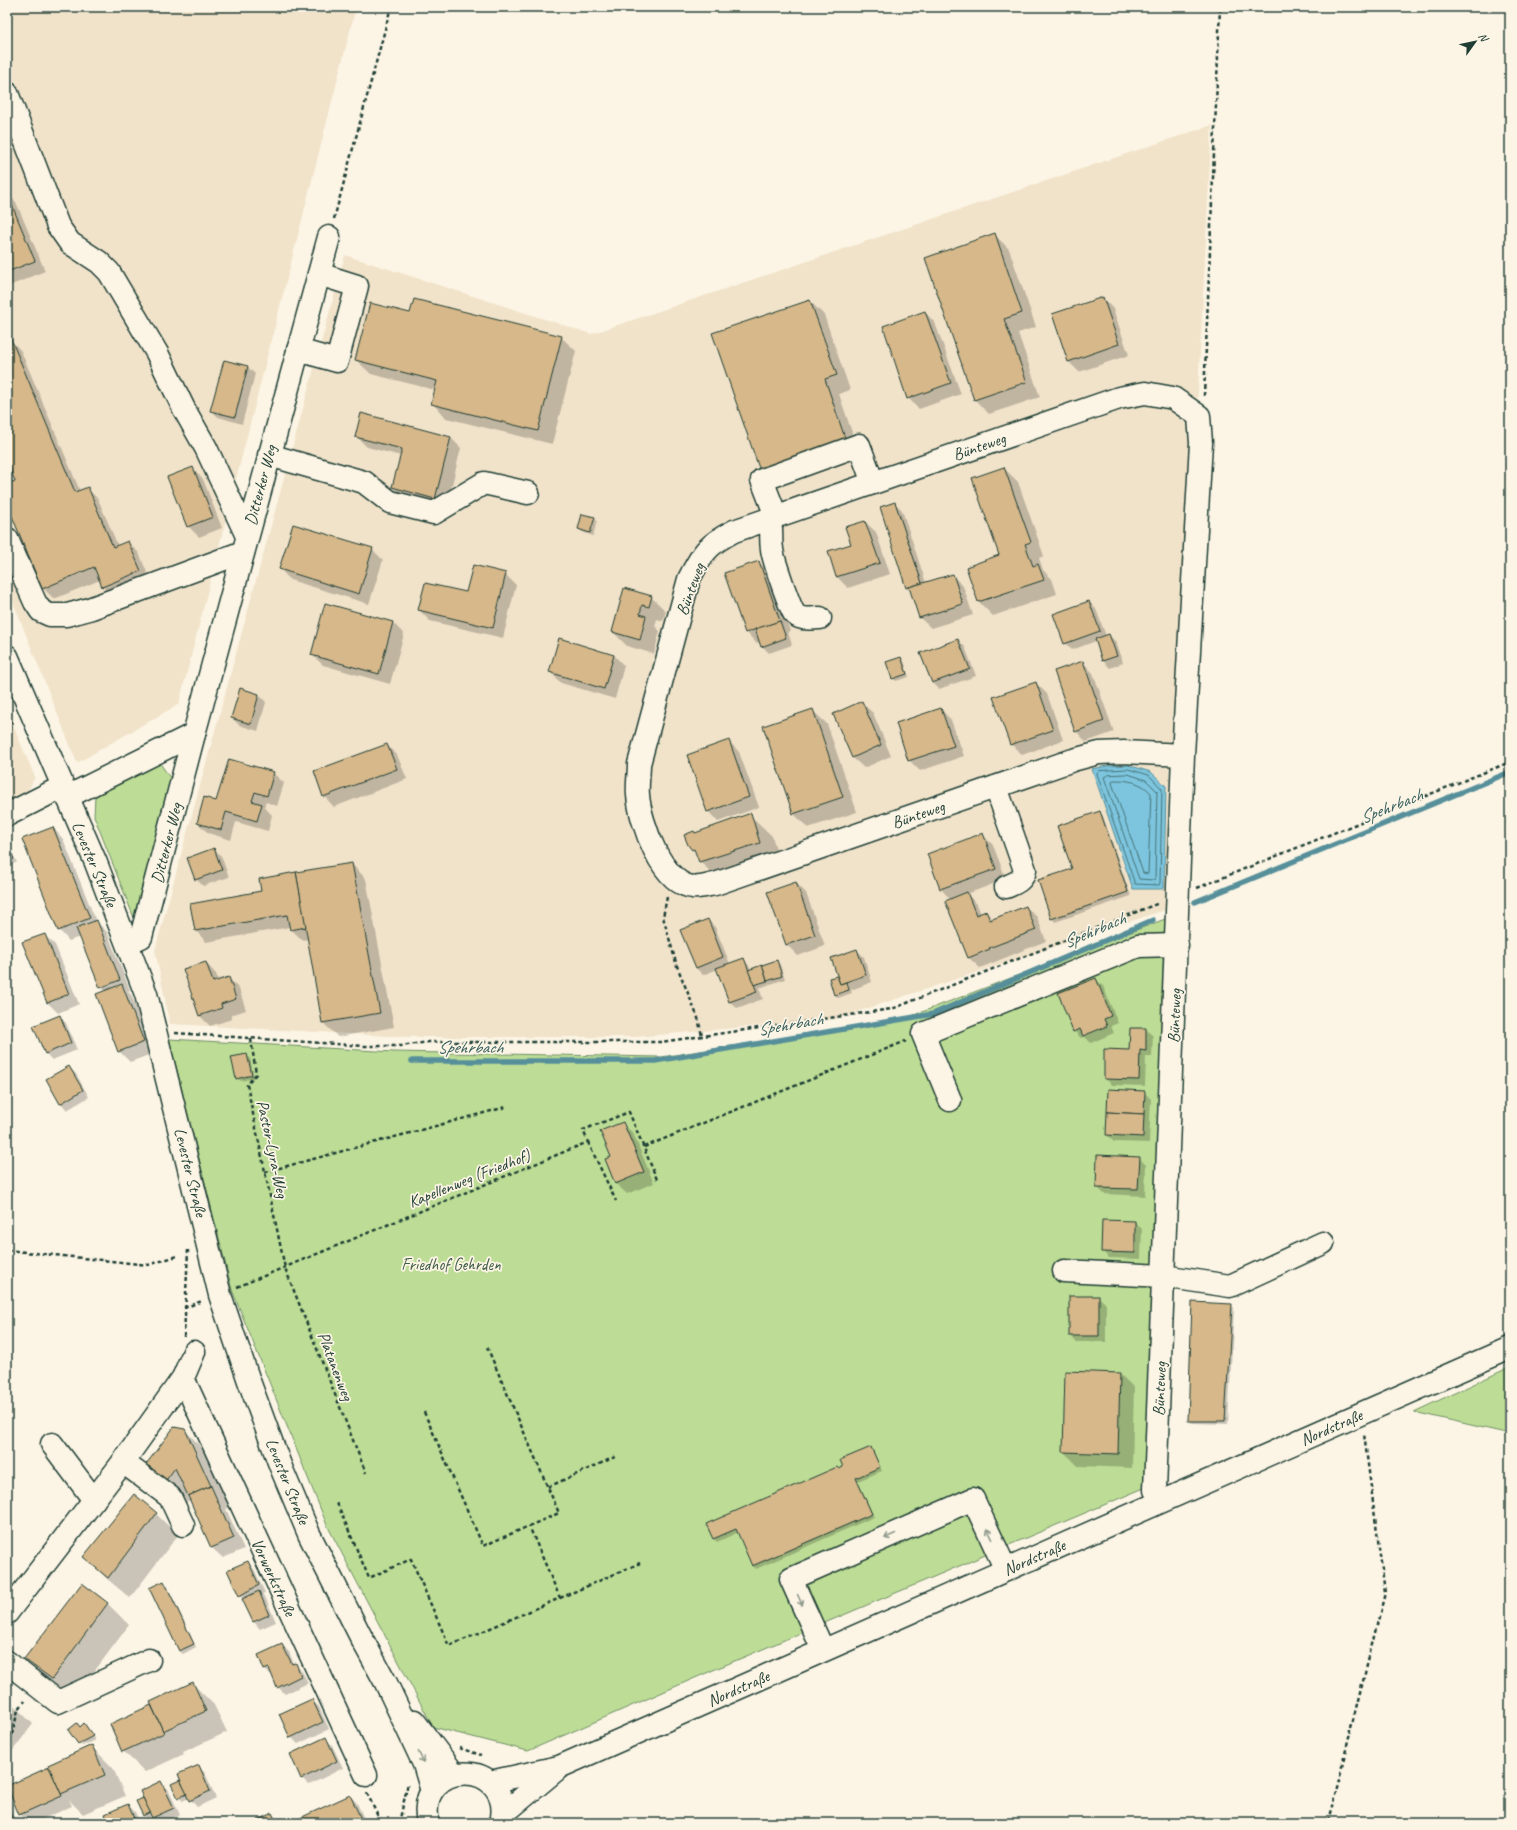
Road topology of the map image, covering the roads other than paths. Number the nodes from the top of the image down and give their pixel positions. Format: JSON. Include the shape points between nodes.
{"nodes":[{"id":1,"x":7,"y":93,"type":"edge"},
{"id":2,"x":329,"y":237,"type":"road end"},
{"id":3,"x":319,"y":274,"type":"junction"},
{"id":4,"x":298,"y":350,"type":"junction"},
{"id":5,"x":269,"y":455,"type":"junction"},
{"id":6,"x":873,"y":483,"type":"junction"},
{"id":7,"x":528,"y":493,"type":"dead end"},
{"id":8,"x":772,"y":517,"type":"junction"},
{"id":9,"x":7,"y":539,"type":"edge"},
{"id":10,"x":245,"y":544,"type":"junction"},
{"id":11,"x":820,"y":618,"type":"dead end"},
{"id":12,"x":7,"y":656,"type":"edge"},
{"id":13,"x":194,"y":734,"type":"junction"},
{"id":14,"x":1183,"y":756,"type":"junction"},
{"id":15,"x":996,"y":787,"type":"junction"},
{"id":16,"x":64,"y":792,"type":"junction"},
{"id":17,"x":7,"y":815,"type":"edge"},
{"id":18,"x":1006,"y":887,"type":"dead end"},
{"id":19,"x":128,"y":943,"type":"junction"},
{"id":20,"x":1177,"y":945,"type":"junction"},
{"id":21,"x":950,"y":1100,"type":"dead end"},
{"id":22,"x":1323,"y":1243,"type":"dead end"},
{"id":23,"x":1064,"y":1271,"type":"dead end"},
{"id":24,"x":1164,"y":1276,"type":"junction"},
{"id":25,"x":189,"y":1346,"type":"road end"},
{"id":26,"x":1510,"y":1348,"type":"edge"},
{"id":27,"x":183,"y":1378,"type":"junction"},
{"id":28,"x":52,"y":1444,"type":"dead end"},
{"id":29,"x":123,"y":1462,"type":"junction"},
{"id":30,"x":94,"y":1500,"type":"junction"},
{"id":31,"x":1161,"y":1501,"type":"junction"},
{"id":32,"x":182,"y":1525,"type":"dead end"},
{"id":33,"x":1006,"y":1570,"type":"junction"},
{"id":34,"x":7,"y":1613,"type":"edge"},
{"id":35,"x":823,"y":1650,"type":"junction"},
{"id":36,"x":149,"y":1660,"type":"dead end"},
{"id":37,"x":7,"y":1662,"type":"edge"},
{"id":38,"x":386,"y":1683,"type":"junction"},
{"id":39,"x":559,"y":1767,"type":"junction"},
{"id":40,"x":454,"y":1774,"type":"junction"},
{"id":41,"x":366,"y":1775,"type":"road end"},
{"id":42,"x":490,"y":1782,"type":"junction"},
{"id":43,"x":432,"y":1791,"type":"junction"},
{"id":44,"x":502,"y":1819,"type":"edge"},
{"id":45,"x":425,"y":1820,"type":"edge"}],
"edges":[{"from":1,"to":10,"type":"street","via":[[58,226],[70,243],[99,262],[109,272],[157,354],[206,448]]},
{"from":2,"to":3,"type":"street","name":"Ditterker Weg"},
{"from":3,"to":4,"type":"street","name":"Ditterker Weg"},
{"from":3,"to":4,"type":"street","via":[[357,286],[337,360]]},
{"from":4,"to":5,"type":"street","name":"Ditterker Weg"},
{"from":5,"to":7,"type":"street","via":[[364,482],[390,502],[434,513],[484,483]]},
{"from":5,"to":10,"type":"street","name":"Ditterker Weg"},
{"from":6,"to":8,"type":"street","name":"Bünteweg"},
{"from":6,"to":8,"type":"street","via":[[859,445],[762,480]]},
{"from":6,"to":14,"type":"street","name":"Bünteweg","via":[[1119,398],[1145,393],[1173,398],[1199,416],[1201,442]]},
{"from":8,"to":11,"type":"street","via":[[772,548],[794,613],[805,619]]},
{"from":8,"to":15,"type":"street","name":"Bünteweg","via":[[734,531],[714,542],[700,557],[689,579],[639,764],[638,795],[646,829],[661,864],[675,880],[693,887],[715,884]]},
{"from":9,"to":10,"type":"street","via":[[41,611],[59,616],[89,609]]},
{"from":10,"to":13,"type":"street","name":"Ditterker Weg"},
{"from":12,"to":16,"type":"street","name":"Levester Straße"},
{"from":13,"to":16,"type":"street"},
{"from":13,"to":19,"type":"street","name":"Ditterker Weg","via":[[141,937]]},
{"from":14,"to":15,"type":"street","name":"Bünteweg","via":[[1099,753]]},
{"from":14,"to":20,"type":"street","name":"Bünteweg"},
{"from":15,"to":18,"type":"street","via":[[1025,870],[1020,881]]},
{"from":16,"to":17,"type":"street"},
{"from":16,"to":19,"type":"street","name":"Levester Straße"},
{"from":19,"to":38,"type":"street","name":"Levester Straße","via":[[146,994],[220,1295],[249,1381],[309,1534],[362,1641]]},
{"from":20,"to":21,"type":"street","via":[[1138,946],[923,1034]]},
{"from":20,"to":24,"type":"street","name":"Bünteweg"},
{"from":22,"to":24,"type":"street","via":[[1230,1286]]},
{"from":23,"to":24,"type":"street"},
{"from":24,"to":31,"type":"street","name":"Bünteweg","via":[[1155,1490]]},
{"from":25,"to":27,"type":"street"},
{"from":26,"to":31,"type":"street","name":"Nordstraße"},
{"from":27,"to":29,"type":"street"},
{"from":27,"to":41,"type":"street","name":"Vorwerkstraße"},
{"from":28,"to":30,"type":"street"},
{"from":29,"to":30,"type":"street"},
{"from":29,"to":32,"type":"street","via":[[170,1497]]},
{"from":30,"to":34,"type":"street"},
{"from":31,"to":33,"type":"street","name":"Nordstraße"},
{"from":33,"to":35,"type":"street","name":"Nordstraße"},
{"from":33,"to":35,"type":"street","one_way":true,"via":[[972,1499],[791,1580]]},
{"from":35,"to":39,"type":"street","name":"Nordstraße"},
{"from":36,"to":37,"type":"street","via":[[58,1702]]},
{"from":38,"to":40,"type":"street","name":"Levester Straße"},
{"from":38,"to":43,"type":"street","name":"Levester Straße","one_way":true,"via":[[424,1764]]},
{"from":39,"to":42,"type":"street","name":"Nordstraße"},
{"from":39,"to":44,"type":"street","name":"Nordstraße"},
{"from":40,"to":42,"type":"street","via":[[469,1773]]},
{"from":40,"to":43,"type":"street","via":[[445,1778]]},
{"from":42,"to":44,"type":"street","via":[[498,1791],[502,1802]]},
{"from":43,"to":45,"type":"street"}]}
